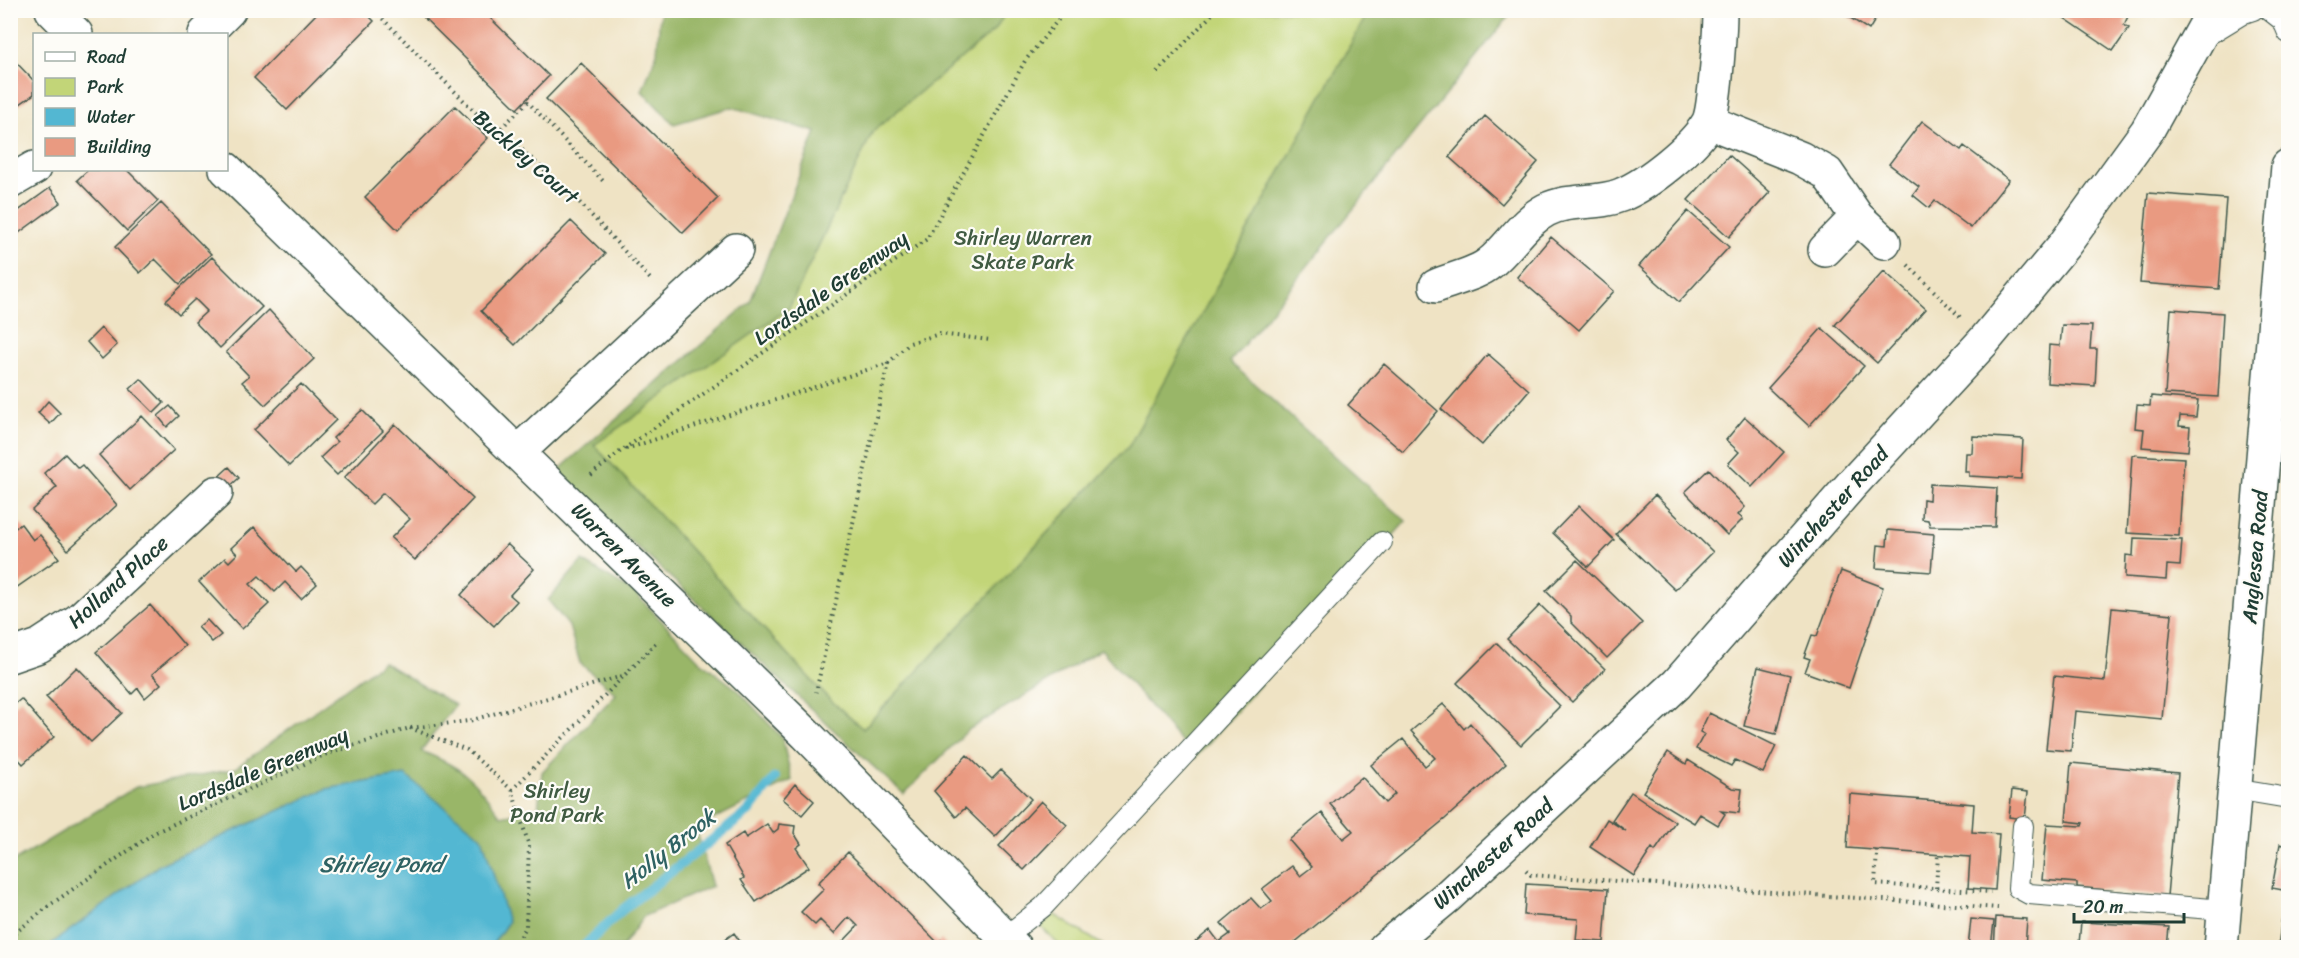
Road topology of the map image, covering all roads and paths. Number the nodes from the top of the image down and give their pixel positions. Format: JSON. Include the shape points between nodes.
{"nodes":[{"id":1,"x":52,"y":10,"type":"edge"},
{"id":2,"x":229,"y":10,"type":"edge"},
{"id":3,"x":374,"y":10,"type":"edge"},
{"id":4,"x":1066,"y":10,"type":"edge"},
{"id":5,"x":1216,"y":10,"type":"edge"},
{"id":6,"x":1720,"y":10,"type":"edge"},
{"id":7,"x":2214,"y":10,"type":"edge"},
{"id":8,"x":2253,"y":10,"type":"edge"},
{"id":9,"x":2269,"y":10,"type":"edge"},
{"id":10,"x":75,"y":33,"type":"edge"},
{"id":11,"x":206,"y":33,"type":"edge"},
{"id":12,"x":2289,"y":33,"type":"edge"},
{"id":13,"x":2193,"y":44,"type":"junction"},
{"id":14,"x":1157,"y":72,"type":"dead end"},
{"id":15,"x":1708,"y":122,"type":"junction"},
{"id":16,"x":497,"y":132,"type":"junction"},
{"id":17,"x":2289,"y":166,"type":"edge"},
{"id":18,"x":33,"y":169,"type":"edge"},
{"id":19,"x":228,"y":171,"type":"edge"},
{"id":20,"x":10,"y":182,"type":"edge"},
{"id":21,"x":605,"y":183,"type":"dead end"},
{"id":22,"x":1857,"y":217,"type":"junction"},
{"id":23,"x":1884,"y":242,"type":"joint"},
{"id":24,"x":736,"y":250,"type":"dead end"},
{"id":25,"x":1825,"y":250,"type":"dead end"},
{"id":26,"x":1436,"y":286,"type":"dead end"},
{"id":27,"x":2283,"y":303,"type":"edge"},
{"id":28,"x":675,"y":306,"type":"junction"},
{"id":29,"x":990,"y":340,"type":"dead end"},
{"id":30,"x":1984,"y":341,"type":"junction"},
{"id":31,"x":888,"y":363,"type":"junction"},
{"id":32,"x":621,"y":451,"type":"junction"},
{"id":33,"x":517,"y":453,"type":"junction"},
{"id":34,"x":216,"y":493,"type":"dead end"},
{"id":35,"x":565,"y":496,"type":"junction"},
{"id":36,"x":1382,"y":542,"type":"dead end"},
{"id":37,"x":683,"y":614,"type":"junction"},
{"id":38,"x":10,"y":656,"type":"edge"},
{"id":39,"x":626,"y":675,"type":"junction"},
{"id":40,"x":410,"y":728,"type":"junction"},
{"id":41,"x":806,"y":734,"type":"junction"},
{"id":42,"x":2234,"y":789,"type":"junction"},
{"id":43,"x":512,"y":790,"type":"junction"},
{"id":44,"x":2289,"y":798,"type":"edge"},
{"id":45,"x":2023,"y":826,"type":"dead end"},
{"id":46,"x":1503,"y":845,"type":"junction"},
{"id":47,"x":1877,"y":850,"type":"dead end"},
{"id":48,"x":1938,"y":855,"type":"dead end"},
{"id":49,"x":1936,"y":888,"type":"junction"},
{"id":50,"x":2029,"y":894,"type":"junction"},
{"id":51,"x":2008,"y":908,"type":"dead end"},
{"id":52,"x":2224,"y":910,"type":"junction"},
{"id":53,"x":10,"y":937,"type":"edge"},
{"id":54,"x":1003,"y":944,"type":"edge"},
{"id":55,"x":514,"y":948,"type":"edge"},
{"id":56,"x":1385,"y":948,"type":"edge"},
{"id":57,"x":2221,"y":948,"type":"edge"}],
"edges":[{"from":1,"to":10,"type":"street"},
{"from":2,"to":11,"type":"street"},
{"from":3,"to":16,"type":"path","name":"Buckley Court"},
{"from":4,"to":32,"type":"path","name":"Lordsdale Greenway","via":[[1025,61],[927,239]]},
{"from":5,"to":14,"type":"path"},
{"from":6,"to":15,"type":"street"},
{"from":7,"to":13,"type":"street","name":"Winchester Road"},
{"from":8,"to":13,"type":"lane"},
{"from":9,"to":12,"type":"lane","via":[[2283,21]]},
{"from":13,"to":30,"type":"street","name":"Winchester Road","via":[[2147,131],[2064,244]]},
{"from":15,"to":22,"type":"street","via":[[1800,158],[1827,173]]},
{"from":15,"to":26,"type":"street","via":[[1671,164],[1647,182],[1593,203],[1562,204],[1544,211],[1489,265]]},
{"from":16,"to":21,"type":"path","via":[[528,102]]},
{"from":16,"to":28,"type":"path","name":"Buckley Court","via":[[580,203]]},
{"from":17,"to":27,"type":"street","name":"Anglesea Road"},
{"from":18,"to":20,"type":"street"},
{"from":19,"to":33,"type":"street","name":"Warren Avenue"},
{"from":22,"to":23,"type":"street"},
{"from":22,"to":25,"type":"street"},
{"from":23,"to":30,"type":"path"},
{"from":24,"to":28,"type":"street"},
{"from":27,"to":42,"type":"street","name":"Anglesea Road"},
{"from":28,"to":33,"type":"street"},
{"from":29,"to":31,"type":"path","via":[[939,334],[910,343]]},
{"from":30,"to":46,"type":"street","name":"Winchester Road","via":[[1852,483],[1677,684]]},
{"from":31,"to":32,"type":"path"},
{"from":31,"to":41,"type":"path"},
{"from":32,"to":35,"type":"path","name":"Lordsdale Greenway"},
{"from":33,"to":35,"type":"street","name":"Warren Avenue"},
{"from":34,"to":38,"type":"street","name":"Holland Place","via":[[79,620],[39,646]]},
{"from":35,"to":37,"type":"street","name":"Warren Avenue"},
{"from":36,"to":54,"type":"lane","via":[[1043,907]]},
{"from":37,"to":39,"type":"path"},
{"from":37,"to":41,"type":"street","name":"Warren Avenue"},
{"from":39,"to":40,"type":"path","name":"Lordsdale Greenway","via":[[469,721]]},
{"from":39,"to":43,"type":"path"},
{"from":40,"to":43,"type":"path","via":[[468,750]]},
{"from":40,"to":53,"type":"path","name":"Lordsdale Greenway","via":[[324,755],[154,833]]},
{"from":41,"to":54,"type":"street","name":"Warren Avenue"},
{"from":42,"to":44,"type":"lane"},
{"from":42,"to":52,"type":"street","name":"Anglesea Road"},
{"from":43,"to":55,"type":"path","via":[[529,846],[526,927]]},
{"from":45,"to":50,"type":"lane","via":[[2018,888]]},
{"from":46,"to":51,"type":"path","via":[[1531,875]]},
{"from":46,"to":56,"type":"street","name":"Winchester Road"},
{"from":47,"to":49,"type":"path","via":[[1875,884]]},
{"from":48,"to":49,"type":"path"},
{"from":49,"to":50,"type":"path"},
{"from":50,"to":52,"type":"lane"},
{"from":52,"to":57,"type":"street","name":"Anglesea Road"}]}
